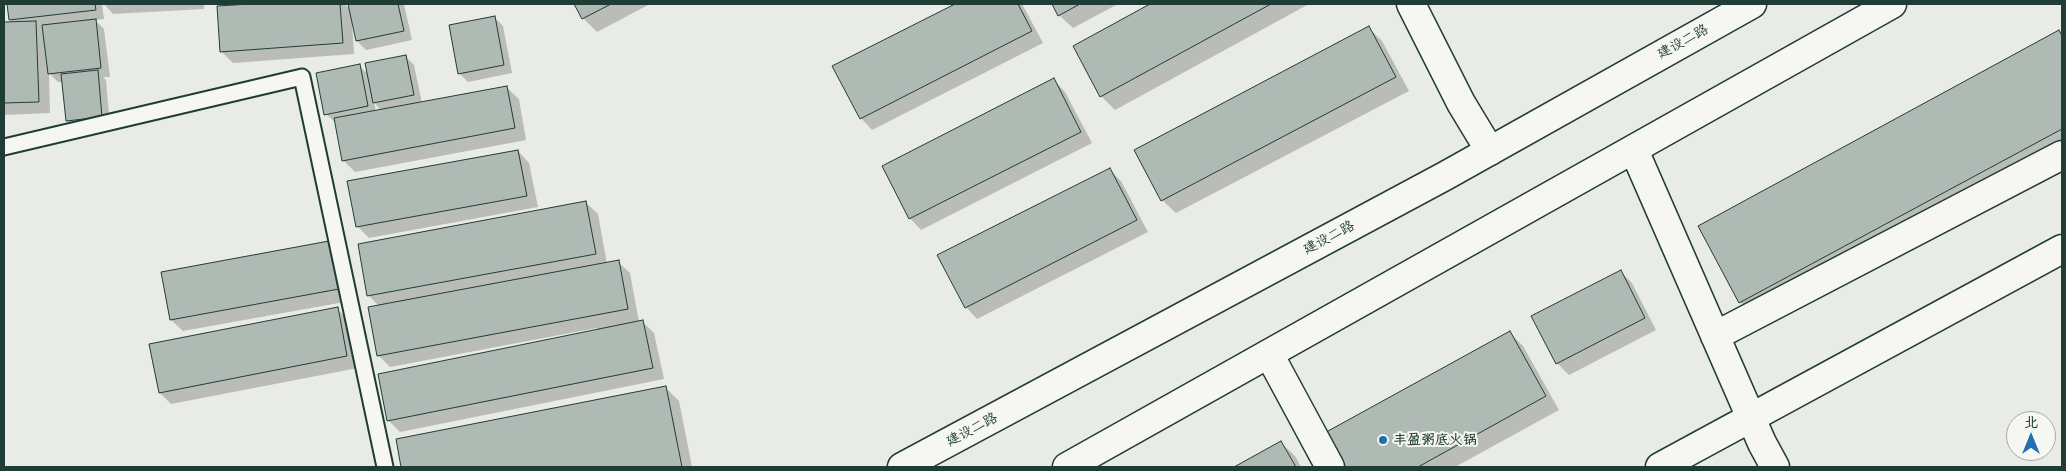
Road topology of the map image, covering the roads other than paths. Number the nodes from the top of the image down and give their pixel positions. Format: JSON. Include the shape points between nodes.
{"nodes":[{"id":1,"x":1411,"y":4,"type":"edge"},
{"id":2,"x":1752,"y":4,"type":"edge"},
{"id":3,"x":1892,"y":4,"type":"edge"},
{"id":4,"x":4,"y":148,"type":"edge"},
{"id":5,"x":1634,"y":150,"type":"junction"},
{"id":6,"x":1490,"y":151,"type":"junction"},
{"id":7,"x":2062,"y":155,"type":"edge"},
{"id":8,"x":2062,"y":249,"type":"edge"},
{"id":9,"x":1715,"y":336,"type":"junction"},
{"id":10,"x":1269,"y":354,"type":"junction"},
{"id":11,"x":1751,"y":418,"type":"junction"},
{"id":12,"x":385,"y":467,"type":"edge"},
{"id":13,"x":902,"y":467,"type":"edge"},
{"id":14,"x":1067,"y":467,"type":"edge"},
{"id":15,"x":1330,"y":467,"type":"edge"},
{"id":16,"x":1660,"y":467,"type":"edge"},
{"id":17,"x":1775,"y":467,"type":"edge"}],
"edges":[{"from":1,"to":6,"type":"main road","via":[[1461,103]]},
{"from":2,"to":6,"type":"main road","name":"建设二路"},
{"from":3,"to":5,"type":"main road"},
{"from":4,"to":12,"type":"lane","via":[[302,77]]},
{"from":5,"to":9,"type":"main road"},
{"from":5,"to":10,"type":"main road"},
{"from":6,"to":13,"type":"main road","name":"建设二路"},
{"from":7,"to":9,"type":"main road"},
{"from":8,"to":11,"type":"main road"},
{"from":9,"to":11,"type":"main road"},
{"from":10,"to":14,"type":"main road"},
{"from":10,"to":15,"type":"main road"},
{"from":11,"to":16,"type":"main road"},
{"from":11,"to":17,"type":"main road"}]}
